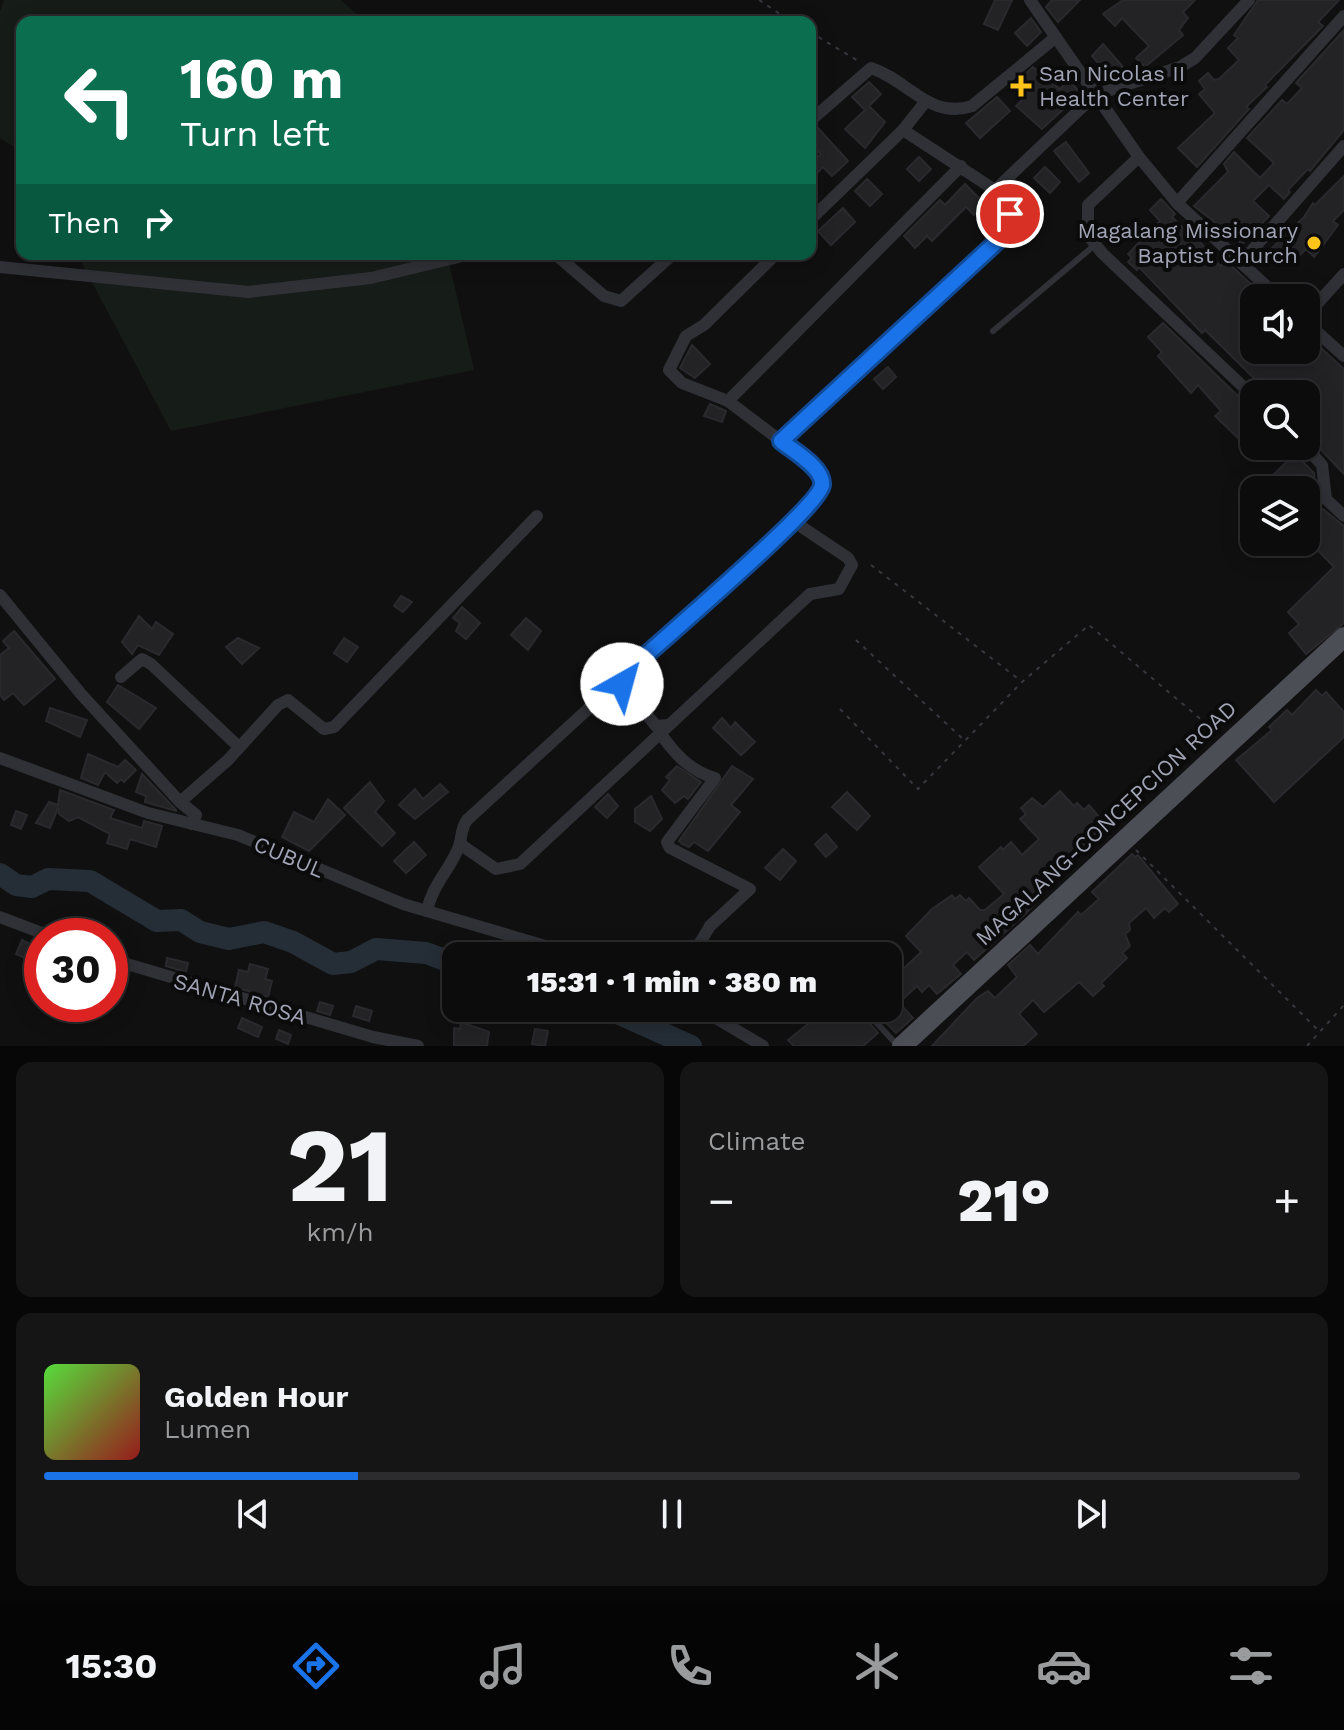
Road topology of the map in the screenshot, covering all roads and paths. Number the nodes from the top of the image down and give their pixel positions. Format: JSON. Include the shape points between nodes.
{"nodes":[{"id":1,"x":759,"y":0,"type":"edge"},
{"id":2,"x":1030,"y":0,"type":"edge"},
{"id":3,"x":1249,"y":0,"type":"edge"},
{"id":4,"x":783,"y":16,"type":"edge"},
{"id":5,"x":1344,"y":16,"type":"edge"},
{"id":6,"x":816,"y":36,"type":"edge"},
{"id":7,"x":1056,"y":37,"type":"junction"},
{"id":8,"x":871,"y":68,"type":"junction"},
{"id":9,"x":1095,"y":95,"type":"junction"},
{"id":10,"x":926,"y":101,"type":"junction"},
{"id":11,"x":816,"y":116,"type":"edge"},
{"id":12,"x":903,"y":130,"type":"junction"},
{"id":13,"x":1344,"y":146,"type":"edge"},
{"id":14,"x":1139,"y":157,"type":"junction"},
{"id":15,"x":961,"y":166,"type":"junction"},
{"id":16,"x":995,"y":190,"type":"junction"},
{"id":17,"x":1177,"y":203,"type":"junction"},
{"id":18,"x":816,"y":214,"type":"edge"},
{"id":19,"x":1096,"y":244,"type":"junction"},
{"id":20,"x":446,"y":260,"type":"edge"},
{"id":21,"x":562,"y":260,"type":"edge"},
{"id":22,"x":666,"y":260,"type":"edge"},
{"id":23,"x":770,"y":260,"type":"edge"},
{"id":24,"x":1241,"y":263,"type":"junction"},
{"id":25,"x":0,"y":267,"type":"edge"},
{"id":26,"x":1344,"y":274,"type":"edge"},
{"id":27,"x":1264,"y":284,"type":"edge"},
{"id":28,"x":1320,"y":302,"type":"edge"},
{"id":29,"x":993,"y":331,"type":"dead end"},
{"id":30,"x":1320,"y":333,"type":"edge"},
{"id":31,"x":1344,"y":356,"type":"edge"},
{"id":32,"x":1240,"y":383,"type":"edge"},
{"id":33,"x":728,"y":401,"type":"junction"},
{"id":34,"x":781,"y":441,"type":"junction"},
{"id":35,"x":1318,"y":460,"type":"edge"},
{"id":36,"x":537,"y":516,"type":"dead end"},
{"id":37,"x":1344,"y":516,"type":"edge"},
{"id":38,"x":793,"y":521,"type":"junction"},
{"id":39,"x":871,"y":565,"type":"dead end"},
{"id":40,"x":0,"y":595,"type":"edge"},
{"id":41,"x":1344,"y":637,"type":"edge"},
{"id":42,"x":856,"y":640,"type":"dead end"},
{"id":43,"x":625,"y":674,"type":"junction"},
{"id":44,"x":121,"y":677,"type":"dead end"},
{"id":45,"x":1022,"y":682,"type":"junction"},
{"id":46,"x":840,"y":709,"type":"dead end"},
{"id":47,"x":665,"y":729,"type":"junction"},
{"id":48,"x":965,"y":741,"type":"junction"},
{"id":49,"x":1229,"y":743,"type":"junction"},
{"id":50,"x":239,"y":747,"type":"junction"},
{"id":51,"x":0,"y":758,"type":"edge"},
{"id":52,"x":180,"y":802,"type":"junction"},
{"id":53,"x":192,"y":824,"type":"junction"},
{"id":54,"x":1124,"y":839,"type":"junction"},
{"id":55,"x":460,"y":844,"type":"junction"},
{"id":56,"x":427,"y":911,"type":"junction"},
{"id":57,"x":0,"y":917,"type":"edge"},
{"id":58,"x":24,"y":926,"type":"edge"},
{"id":59,"x":532,"y":942,"type":"edge"},
{"id":60,"x":700,"y":942,"type":"edge"},
{"id":61,"x":128,"y":965,"type":"edge"},
{"id":62,"x":1344,"y":1005,"type":"edge"},
{"id":63,"x":723,"y":1022,"type":"edge"},
{"id":64,"x":877,"y":1022,"type":"edge"},
{"id":65,"x":1320,"y":1032,"type":"junction"},
{"id":66,"x":371,"y":1041,"type":"edge"},
{"id":67,"x":418,"y":1046,"type":"edge"},
{"id":68,"x":763,"y":1046,"type":"edge"},
{"id":69,"x":900,"y":1046,"type":"edge"},
{"id":70,"x":1307,"y":1046,"type":"edge"}],
"edges":[{"from":1,"to":4,"type":"path"},
{"from":2,"to":7,"type":"street"},
{"from":3,"to":9,"type":"street","via":[[1195,58]]},
{"from":5,"to":17,"type":"street"},
{"from":6,"to":8,"type":"path"},
{"from":7,"to":9,"type":"street"},
{"from":7,"to":10,"type":"street","via":[[972,106],[945,110]]},
{"from":8,"to":10,"type":"street"},
{"from":8,"to":11,"type":"street"},
{"from":9,"to":14,"type":"street"},
{"from":9,"to":16,"type":"street"},
{"from":10,"to":12,"type":"street"},
{"from":12,"to":15,"type":"street"},
{"from":12,"to":18,"type":"street"},
{"from":13,"to":24,"type":"street"},
{"from":14,"to":17,"type":"street"},
{"from":14,"to":19,"type":"street","via":[[1088,205],[1088,235]]},
{"from":15,"to":16,"type":"street"},
{"from":15,"to":33,"type":"street"},
{"from":16,"to":34,"type":"street","via":[[1010,214],[1002,237]]},
{"from":17,"to":24,"type":"street"},
{"from":19,"to":29,"type":"lane"},
{"from":19,"to":32,"type":"street"},
{"from":20,"to":25,"type":"street","via":[[371,278],[248,292]]},
{"from":21,"to":22,"type":"street","via":[[604,296],[621,301]]},
{"from":23,"to":33,"type":"street","via":[[686,336],[670,364],[673,377],[682,383]]},
{"from":24,"to":27,"type":"street"},
{"from":26,"to":28,"type":"street"},
{"from":30,"to":31,"type":"street"},
{"from":33,"to":34,"type":"street"},
{"from":34,"to":38,"type":"street","via":[[814,469],[822,484]]},
{"from":35,"to":37,"type":"street","via":[[1326,499]]},
{"from":36,"to":50,"type":"street","via":[[334,727],[324,729],[288,700]]},
{"from":38,"to":43,"type":"street"},
{"from":38,"to":47,"type":"street","via":[[843,553],[852,565],[849,576],[839,589],[810,594]]},
{"from":39,"to":45,"type":"path"},
{"from":40,"to":52,"type":"street"},
{"from":41,"to":49,"type":"main road","name":"MAGALANG-CONCEPCION ROAD"},
{"from":42,"to":48,"type":"path"},
{"from":43,"to":47,"type":"street","via":[[622,684],[656,726]]},
{"from":43,"to":55,"type":"street","via":[[475,811],[460,830]]},
{"from":44,"to":50,"type":"street","via":[[142,659],[151,664]]},
{"from":45,"to":48,"type":"path"},
{"from":45,"to":49,"type":"path","via":[[1089,625]]},
{"from":46,"to":48,"type":"path","via":[[918,789]]},
{"from":47,"to":55,"type":"street","via":[[520,864],[496,869]]},
{"from":47,"to":60,"type":"street","via":[[675,754],[700,774],[715,778],[667,842],[670,848],[750,889]]},
{"from":49,"to":54,"type":"main road","name":"MAGALANG-CONCEPCION ROAD"},
{"from":50,"to":52,"type":"street"},
{"from":51,"to":53,"type":"street","name":"CUBUL"},
{"from":52,"to":53,"type":"street","via":[[196,815]]},
{"from":53,"to":56,"type":"street","name":"CUBUL","via":[[238,835]]},
{"from":54,"to":65,"type":"path"},
{"from":54,"to":69,"type":"main road","name":"MAGALANG-CONCEPCION ROAD"},
{"from":55,"to":56,"type":"street","via":[[436,882]]},
{"from":56,"to":59,"type":"street","name":"CUBUL"},
{"from":57,"to":58,"type":"street"},
{"from":61,"to":66,"type":"street","name":"SANTA ROSA"},
{"from":62,"to":65,"type":"path"},
{"from":63,"to":68,"type":"street"},
{"from":64,"to":69,"type":"lane"},
{"from":65,"to":70,"type":"path"},
{"from":66,"to":67,"type":"street","name":"SANTA ROSA"}]}
